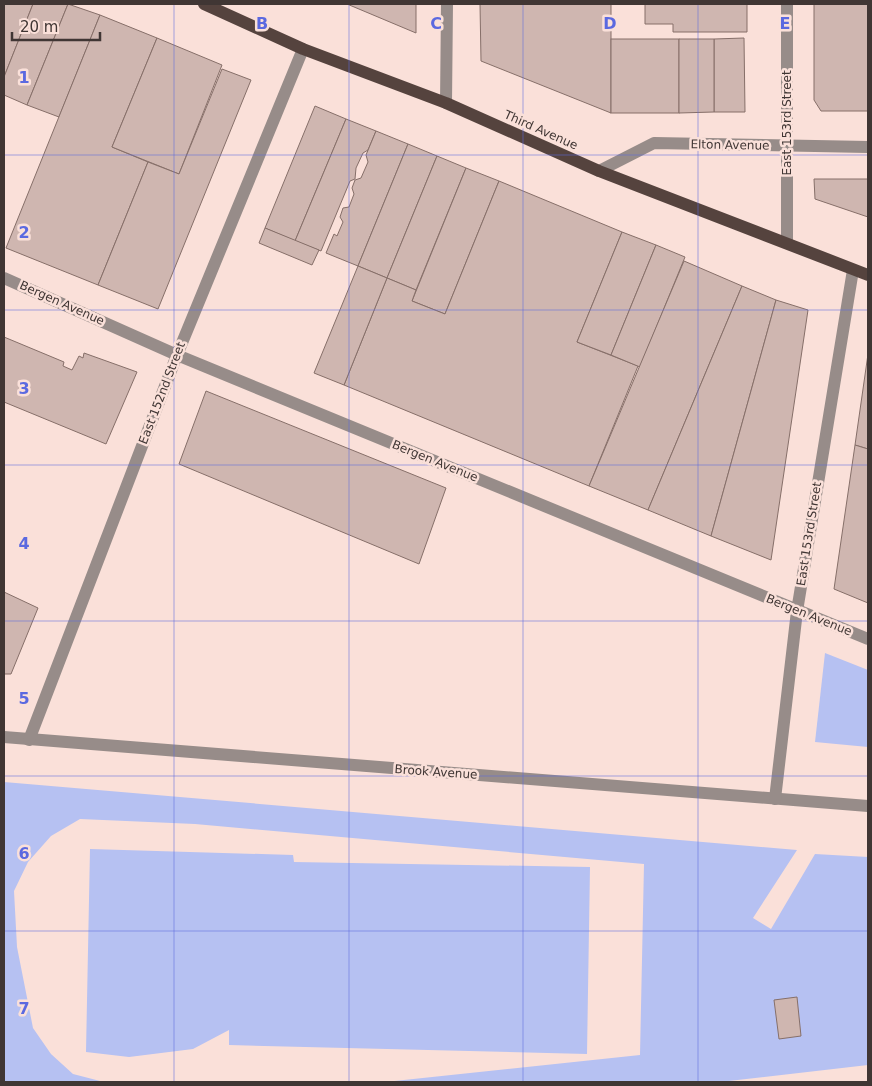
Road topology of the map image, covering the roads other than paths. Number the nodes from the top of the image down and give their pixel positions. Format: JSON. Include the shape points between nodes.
{"nodes":[{"id":1,"x":204,"y":4,"type":"edge"},
{"id":2,"x":446,"y":4,"type":"edge"},
{"id":3,"x":787,"y":4,"type":"edge"},
{"id":4,"x":303,"y":49,"type":"junction"},
{"id":5,"x":446,"y":102,"type":"junction"},
{"id":6,"x":787,"y":146,"type":"junction"},
{"id":7,"x":868,"y":147,"type":"edge"},
{"id":8,"x":599,"y":170,"type":"junction"},
{"id":9,"x":787,"y":242,"type":"junction"},
{"id":10,"x":853,"y":270,"type":"junction"},
{"id":11,"x":868,"y":275,"type":"edge"},
{"id":12,"x":4,"y":278,"type":"edge"},
{"id":13,"x":177,"y":354,"type":"junction"},
{"id":14,"x":797,"y":611,"type":"junction"},
{"id":15,"x":868,"y":639,"type":"edge"},
{"id":16,"x":4,"y":737,"type":"edge"},
{"id":17,"x":29,"y":740,"type":"junction"},
{"id":18,"x":775,"y":799,"type":"junction"},
{"id":19,"x":868,"y":806,"type":"edge"}],
"edges":[{"from":1,"to":4,"type":"main road","name":"Third Avenue"},
{"from":2,"to":5,"type":"street"},
{"from":3,"to":6,"type":"street","name":"East 153rd Street"},
{"from":4,"to":5,"type":"main road","name":"Third Avenue"},
{"from":4,"to":13,"type":"street","name":"East 152nd Street"},
{"from":5,"to":8,"type":"main road","name":"Third Avenue"},
{"from":6,"to":7,"type":"street","name":"Elton Avenue"},
{"from":6,"to":8,"type":"street","name":"Elton Avenue","via":[[654,143]]},
{"from":6,"to":9,"type":"street","name":"East 153rd Street"},
{"from":8,"to":9,"type":"main road","name":"Third Avenue"},
{"from":9,"to":10,"type":"main road","name":"Third Avenue"},
{"from":10,"to":11,"type":"main road","name":"Third Avenue"},
{"from":10,"to":14,"type":"street","name":"East 153rd Street"},
{"from":12,"to":13,"type":"street","name":"Bergen Avenue"},
{"from":13,"to":14,"type":"street","name":"Bergen Avenue"},
{"from":13,"to":17,"type":"street","name":"East 152nd Street"},
{"from":14,"to":15,"type":"street","name":"Bergen Avenue"},
{"from":14,"to":18,"type":"street","name":"East 153rd Street"},
{"from":16,"to":17,"type":"street","name":"Brook Avenue"},
{"from":17,"to":18,"type":"street","name":"Brook Avenue"},
{"from":18,"to":19,"type":"street","name":"Brook Avenue"}]}
